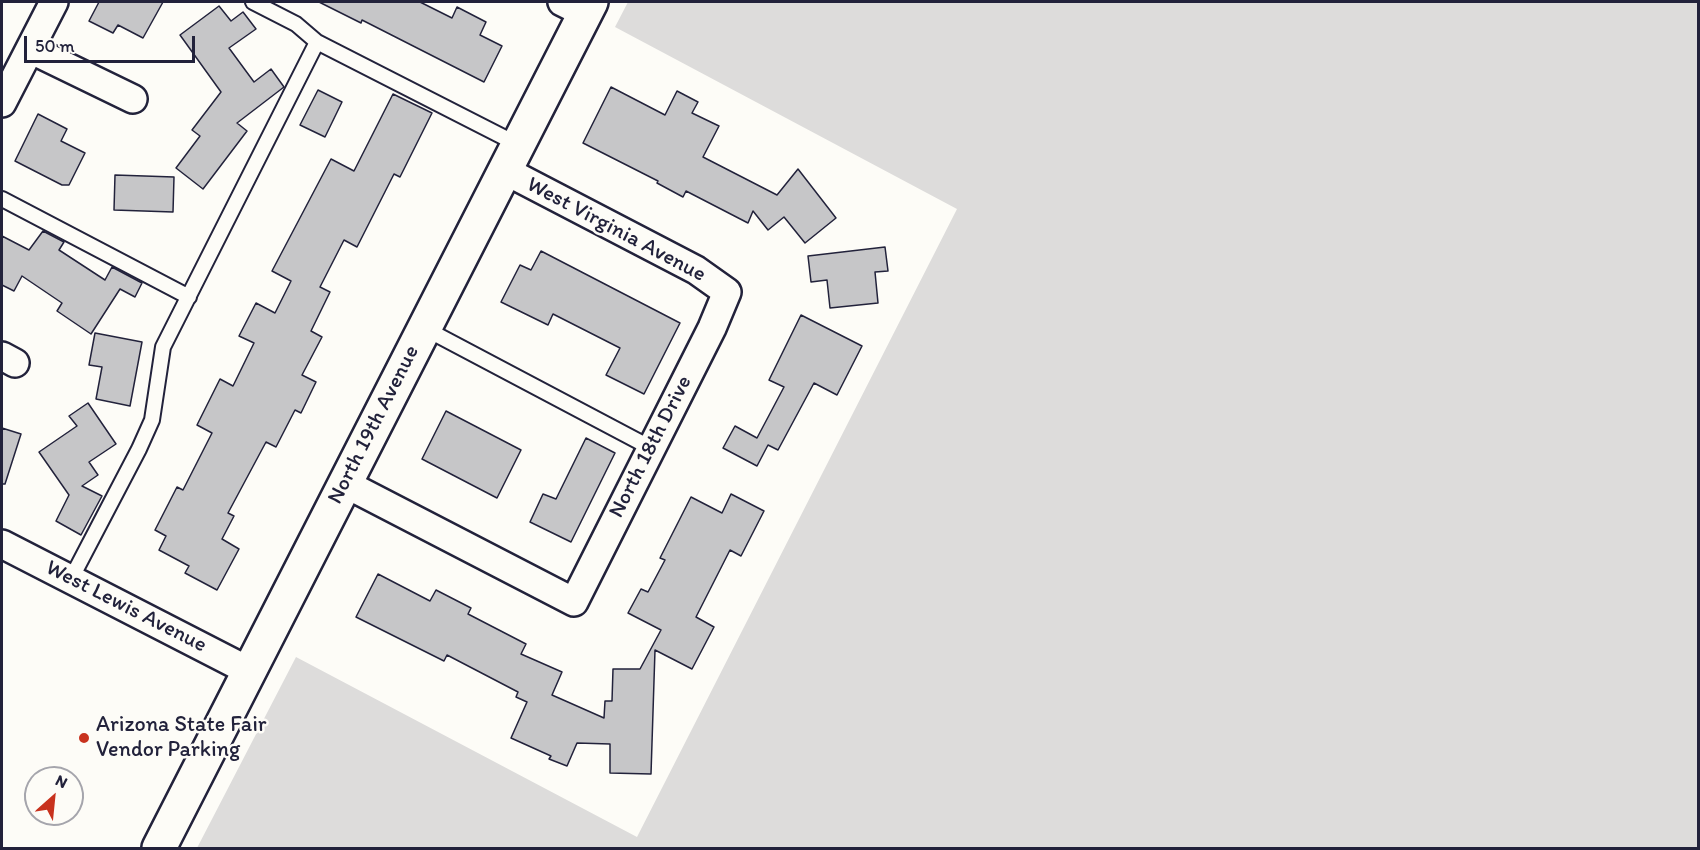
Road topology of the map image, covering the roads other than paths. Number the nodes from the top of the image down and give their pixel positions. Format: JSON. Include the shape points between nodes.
{"nodes":[{"id":1,"x":54,"y":2,"type":"edge"},
{"id":2,"x":253,"y":2,"type":"edge"},
{"id":3,"x":579,"y":5,"type":"edge"},
{"id":4,"x":317,"y":42,"type":"junction"},
{"id":5,"x":30,"y":49,"type":"junction"},
{"id":6,"x":133,"y":99,"type":"dead end"},
{"id":7,"x":2,"y":103,"type":"edge"},
{"id":8,"x":510,"y":157,"type":"junction"},
{"id":9,"x":2,"y":199,"type":"edge"},
{"id":10,"x":727,"y":292,"type":"joint"},
{"id":11,"x":189,"y":297,"type":"junction"},
{"id":12,"x":424,"y":328,"type":"junction"},
{"id":13,"x":651,"y":448,"type":"junction"},
{"id":14,"x":344,"y":483,"type":"junction"},
{"id":15,"x":2,"y":544,"type":"edge"},
{"id":16,"x":71,"y":579,"type":"junction"},
{"id":17,"x":249,"y":671,"type":"junction"},
{"id":18,"x":159,"y":849,"type":"edge"}],
"edges":[{"from":1,"to":5,"type":"street"},
{"from":2,"to":4,"type":"lane","via":[[296,24]]},
{"from":3,"to":8,"type":"main road","name":"North 19th Avenue"},
{"from":4,"to":8,"type":"lane"},
{"from":4,"to":11,"type":"lane"},
{"from":5,"to":6,"type":"street"},
{"from":5,"to":7,"type":"street"},
{"from":8,"to":10,"type":"street","name":"West Virginia Avenue"},
{"from":8,"to":12,"type":"main road","name":"North 19th Avenue"},
{"from":9,"to":11,"type":"lane"},
{"from":10,"to":13,"type":"street","name":"North 18th Drive"},
{"from":11,"to":16,"type":"lane","via":[[163,347],[152,420],[140,449]]},
{"from":12,"to":13,"type":"lane"},
{"from":12,"to":14,"type":"main road","name":"North 19th Avenue"},
{"from":13,"to":14,"type":"street","name":"North 18th Drive","via":[[574,602]]},
{"from":14,"to":17,"type":"main road","name":"North 19th Avenue"},
{"from":15,"to":16,"type":"street","name":"West Lewis Avenue"},
{"from":16,"to":17,"type":"street","name":"West Lewis Avenue"},
{"from":17,"to":18,"type":"main road","name":"North 19th Avenue"}]}
